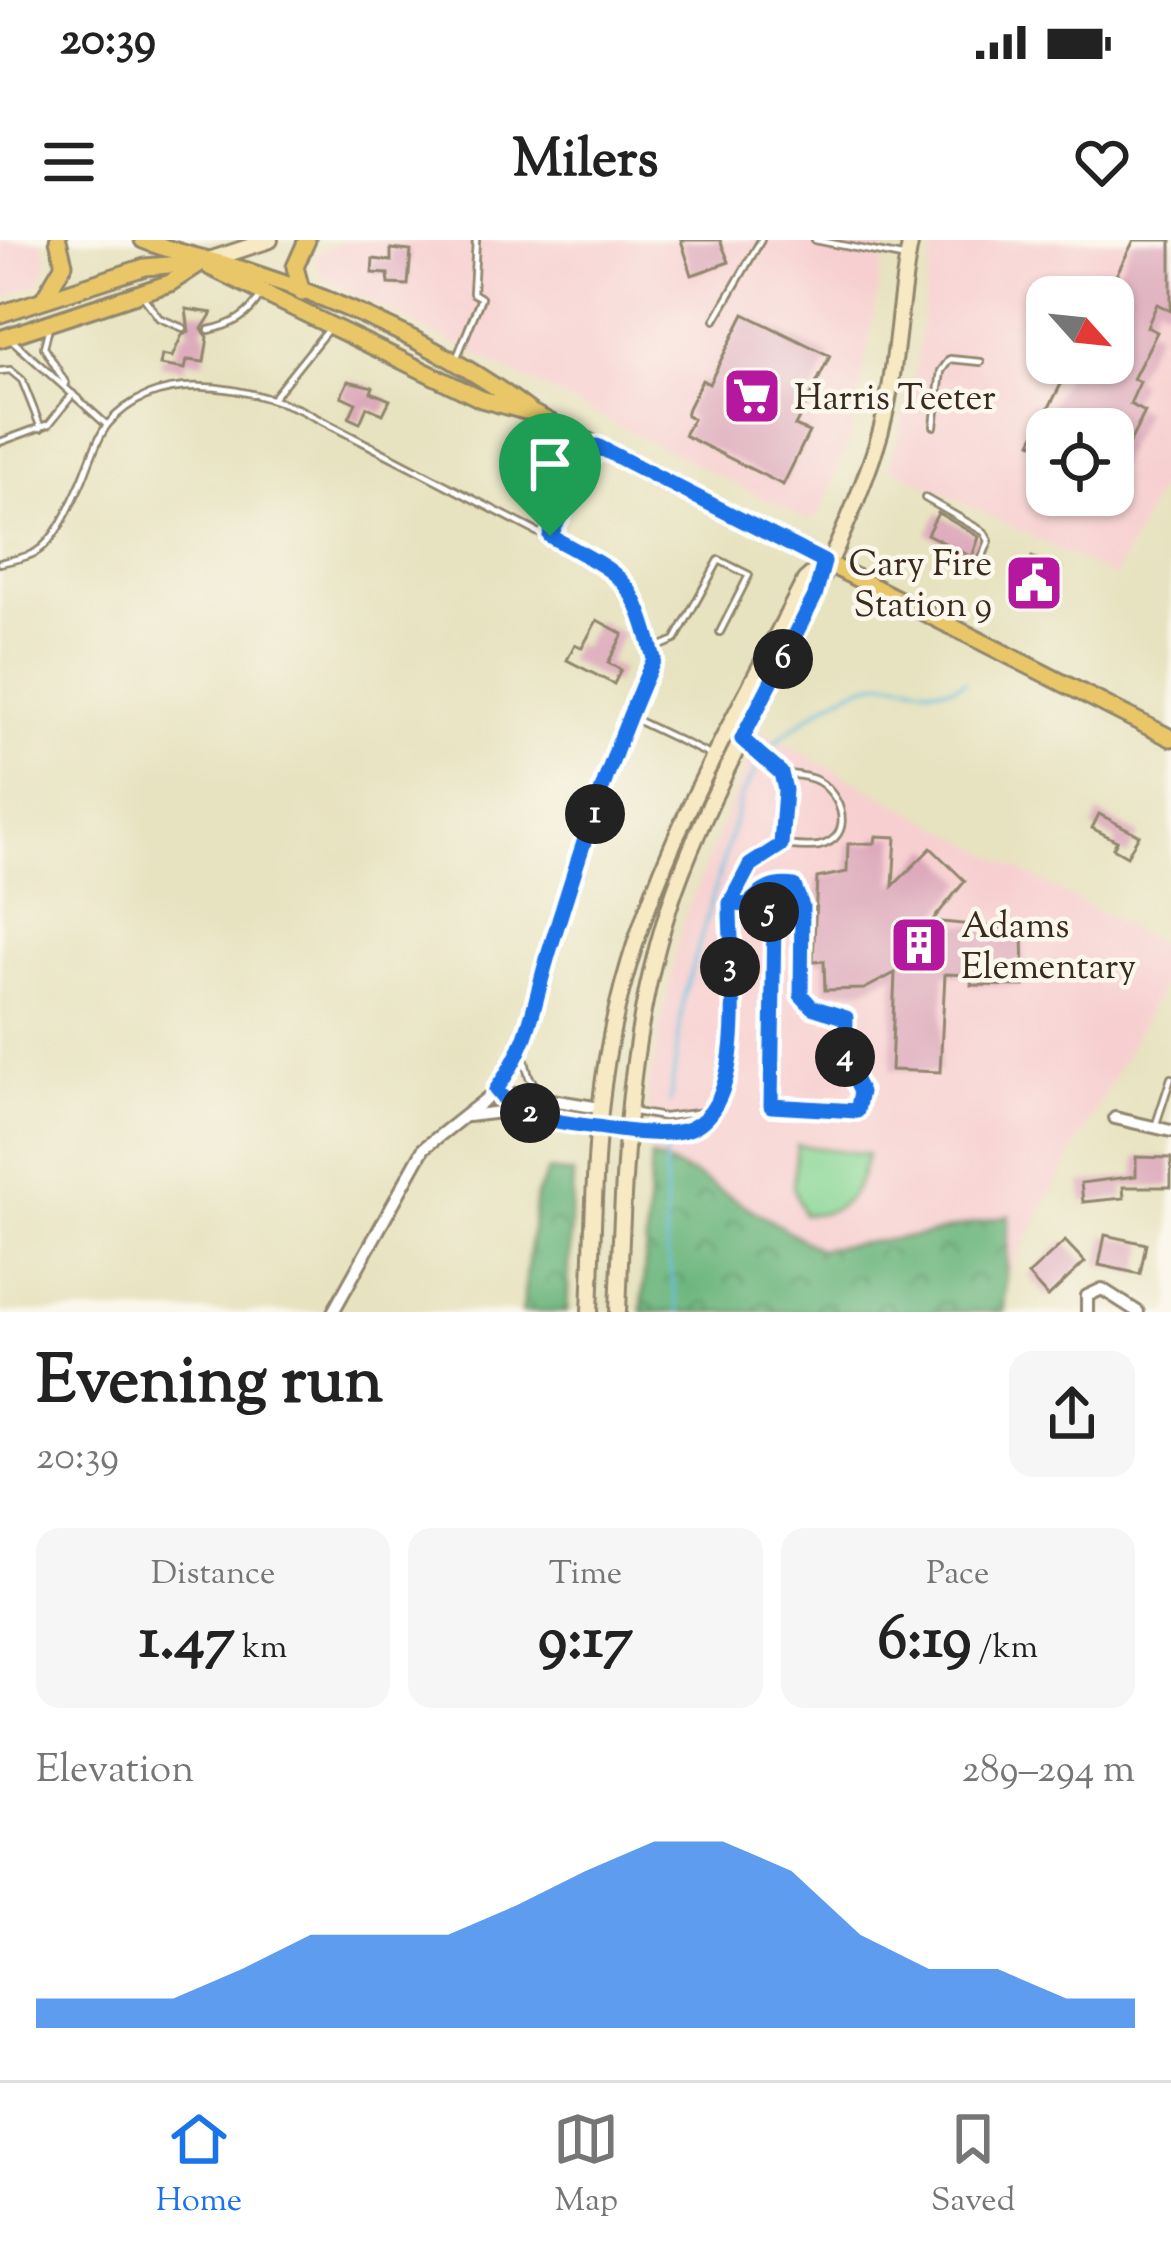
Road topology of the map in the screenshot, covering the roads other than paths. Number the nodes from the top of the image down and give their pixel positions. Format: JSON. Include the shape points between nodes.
{"nodes":[{"id":1,"x":58,"y":240,"type":"edge"},
{"id":2,"x":143,"y":240,"type":"edge"},
{"id":3,"x":270,"y":240,"type":"edge"},
{"id":4,"x":307,"y":240,"type":"edge"},
{"id":5,"x":476,"y":240,"type":"edge"},
{"id":6,"x":761,"y":240,"type":"edge"},
{"id":7,"x":814,"y":240,"type":"edge"},
{"id":8,"x":910,"y":240,"type":"edge"},
{"id":9,"x":907,"y":258,"type":"junction"},
{"id":10,"x":202,"y":262,"type":"junction"},
{"id":11,"x":140,"y":293,"type":"junction"},
{"id":12,"x":302,"y":293,"type":"junction"},
{"id":13,"x":260,"y":296,"type":"junction"},
{"id":14,"x":41,"y":300,"type":"junction"},
{"id":15,"x":0,"y":314,"type":"edge"},
{"id":16,"x":715,"y":320,"type":"dead end"},
{"id":17,"x":51,"y":322,"type":"junction"},
{"id":18,"x":331,"y":325,"type":"junction"},
{"id":19,"x":183,"y":328,"type":"dead end"},
{"id":20,"x":209,"y":330,"type":"dead end"},
{"id":21,"x":3,"y":338,"type":"edge"},
{"id":22,"x":454,"y":362,"type":"junction"},
{"id":23,"x":981,"y":362,"type":"dead end"},
{"id":24,"x":0,"y":371,"type":"edge"},
{"id":25,"x":74,"y":394,"type":"junction"},
{"id":26,"x":272,"y":399,"type":"junction"},
{"id":27,"x":532,"y":413,"type":"junction"},
{"id":28,"x":107,"y":425,"type":"junction"},
{"id":29,"x":934,"y":426,"type":"dead end"},
{"id":30,"x":41,"y":428,"type":"junction"},
{"id":31,"x":0,"y":442,"type":"edge"},
{"id":32,"x":597,"y":446,"type":"junction"},
{"id":33,"x":926,"y":498,"type":"dead end"},
{"id":34,"x":550,"y":536,"type":"junction"},
{"id":35,"x":824,"y":562,"type":"junction"},
{"id":36,"x":0,"y":563,"type":"edge"},
{"id":37,"x":954,"y":572,"type":"dead end"},
{"id":38,"x":720,"y":632,"type":"dead end"},
{"id":39,"x":651,"y":650,"type":"junction"},
{"id":40,"x":628,"y":716,"type":"junction"},
{"id":41,"x":1171,"y":738,"type":"edge"},
{"id":42,"x":742,"y":739,"type":"junction"},
{"id":43,"x":715,"y":757,"type":"junction"},
{"id":44,"x":781,"y":773,"type":"junction"},
{"id":45,"x":781,"y":845,"type":"junction"},
{"id":46,"x":730,"y":903,"type":"junction"},
{"id":47,"x":747,"y":905,"type":"junction"},
{"id":48,"x":523,"y":1053,"type":"junction"},
{"id":49,"x":1171,"y":1078,"type":"edge"},
{"id":50,"x":496,"y":1090,"type":"junction"},
{"id":51,"x":543,"y":1096,"type":"junction"},
{"id":52,"x":600,"y":1108,"type":"junction"},
{"id":53,"x":517,"y":1110,"type":"junction"},
{"id":54,"x":628,"y":1111,"type":"junction"},
{"id":55,"x":706,"y":1112,"type":"junction"},
{"id":56,"x":465,"y":1116,"type":"junction"},
{"id":57,"x":1115,"y":1118,"type":"dead end"},
{"id":58,"x":598,"y":1127,"type":"junction"},
{"id":59,"x":1155,"y":1127,"type":"junction"},
{"id":60,"x":627,"y":1130,"type":"junction"},
{"id":61,"x":1171,"y":1131,"type":"edge"},
{"id":62,"x":333,"y":1312,"type":"edge"},
{"id":63,"x":590,"y":1312,"type":"edge"},
{"id":64,"x":619,"y":1312,"type":"edge"},
{"id":65,"x":1087,"y":1312,"type":"edge"},
{"id":66,"x":1138,"y":1312,"type":"edge"}],
"edges":[{"from":1,"to":14,"type":"main road","via":[[64,264]]},
{"from":2,"to":10,"type":"main road"},
{"from":3,"to":10,"type":"main road"},
{"from":4,"to":12,"type":"main road","via":[[296,267]]},
{"from":5,"to":22,"type":"lane","via":[[473,293],[481,298]]},
{"from":6,"to":16,"type":"lane"},
{"from":7,"to":9,"type":"lane"},
{"from":8,"to":9,"type":"main road"},
{"from":9,"to":35,"type":"main road","via":[[877,443]]},
{"from":10,"to":11,"type":"main road"},
{"from":10,"to":12,"type":"main road"},
{"from":10,"to":13,"type":"main road"},
{"from":10,"to":14,"type":"main road","via":[[145,267]]},
{"from":11,"to":17,"type":"main road"},
{"from":11,"to":19,"type":"lane","via":[[159,318]]},
{"from":12,"to":22,"type":"main road"},
{"from":13,"to":18,"type":"main road"},
{"from":13,"to":20,"type":"lane","via":[[229,326]]},
{"from":14,"to":15,"type":"main road"},
{"from":17,"to":21,"type":"main road"},
{"from":17,"to":25,"type":"lane","via":[[44,347]]},
{"from":18,"to":26,"type":"lane"},
{"from":18,"to":27,"type":"main road","via":[[481,399]]},
{"from":21,"to":25,"type":"lane"},
{"from":22,"to":27,"type":"main road"},
{"from":23,"to":29,"type":"lane","via":[[950,359],[941,371]]},
{"from":24,"to":30,"type":"lane","via":[[22,380]]},
{"from":25,"to":28,"type":"lane"},
{"from":25,"to":30,"type":"lane"},
{"from":26,"to":28,"type":"lane","via":[[167,387]]},
{"from":26,"to":34,"type":"lane"},
{"from":27,"to":32,"type":"main road"},
{"from":28,"to":36,"type":"lane","via":[[67,513],[38,551]]},
{"from":30,"to":31,"type":"lane"},
{"from":32,"to":34,"type":"lane"},
{"from":32,"to":35,"type":"main road"},
{"from":33,"to":37,"type":"lane","via":[[989,541],[978,568]]},
{"from":34,"to":39,"type":"lane","via":[[632,587]]},
{"from":35,"to":41,"type":"main road"},
{"from":35,"to":42,"type":"main road","via":[[815,596]]},
{"from":35,"to":43,"type":"main road","via":[[805,580]]},
{"from":38,"to":39,"type":"lane","via":[[749,574],[719,560],[678,636]]},
{"from":39,"to":40,"type":"lane"},
{"from":40,"to":43,"type":"lane"},
{"from":40,"to":48,"type":"lane"},
{"from":42,"to":44,"type":"lane"},
{"from":42,"to":54,"type":"main road","via":[[668,913]]},
{"from":43,"to":52,"type":"main road","via":[[639,928]]},
{"from":44,"to":45,"type":"lane"},
{"from":44,"to":45,"type":"lane","via":[[817,780],[843,811],[829,842]]},
{"from":45,"to":46,"type":"lane","via":[[750,865]]},
{"from":46,"to":47,"type":"lane"},
{"from":46,"to":55,"type":"lane","via":[[732,1058],[726,1087]]},
{"from":47,"to":47,"type":"lane","via":[[766,908],[774,920],[771,1106],[857,1111],[861,1092],[845,1060],[846,1018],[801,995],[802,906],[794,886],[763,889]]},
{"from":48,"to":50,"type":"lane"},
{"from":48,"to":51,"type":"lane"},
{"from":49,"to":59,"type":"lane"},
{"from":50,"to":51,"type":"street"},
{"from":50,"to":53,"type":"street"},
{"from":50,"to":56,"type":"street"},
{"from":51,"to":52,"type":"street"},
{"from":52,"to":54,"type":"main road"},
{"from":52,"to":58,"type":"main road"},
{"from":53,"to":56,"type":"street"},
{"from":53,"to":58,"type":"street"},
{"from":54,"to":55,"type":"lane"},
{"from":54,"to":60,"type":"main road"},
{"from":55,"to":60,"type":"lane","via":[[685,1130]]},
{"from":56,"to":62,"type":"street","via":[[417,1158]]},
{"from":57,"to":59,"type":"street"},
{"from":58,"to":60,"type":"main road"},
{"from":58,"to":63,"type":"main road"},
{"from":59,"to":61,"type":"street"},
{"from":60,"to":64,"type":"main road"},
{"from":65,"to":66,"type":"street","via":[[1087,1296],[1102,1289]]}]}
